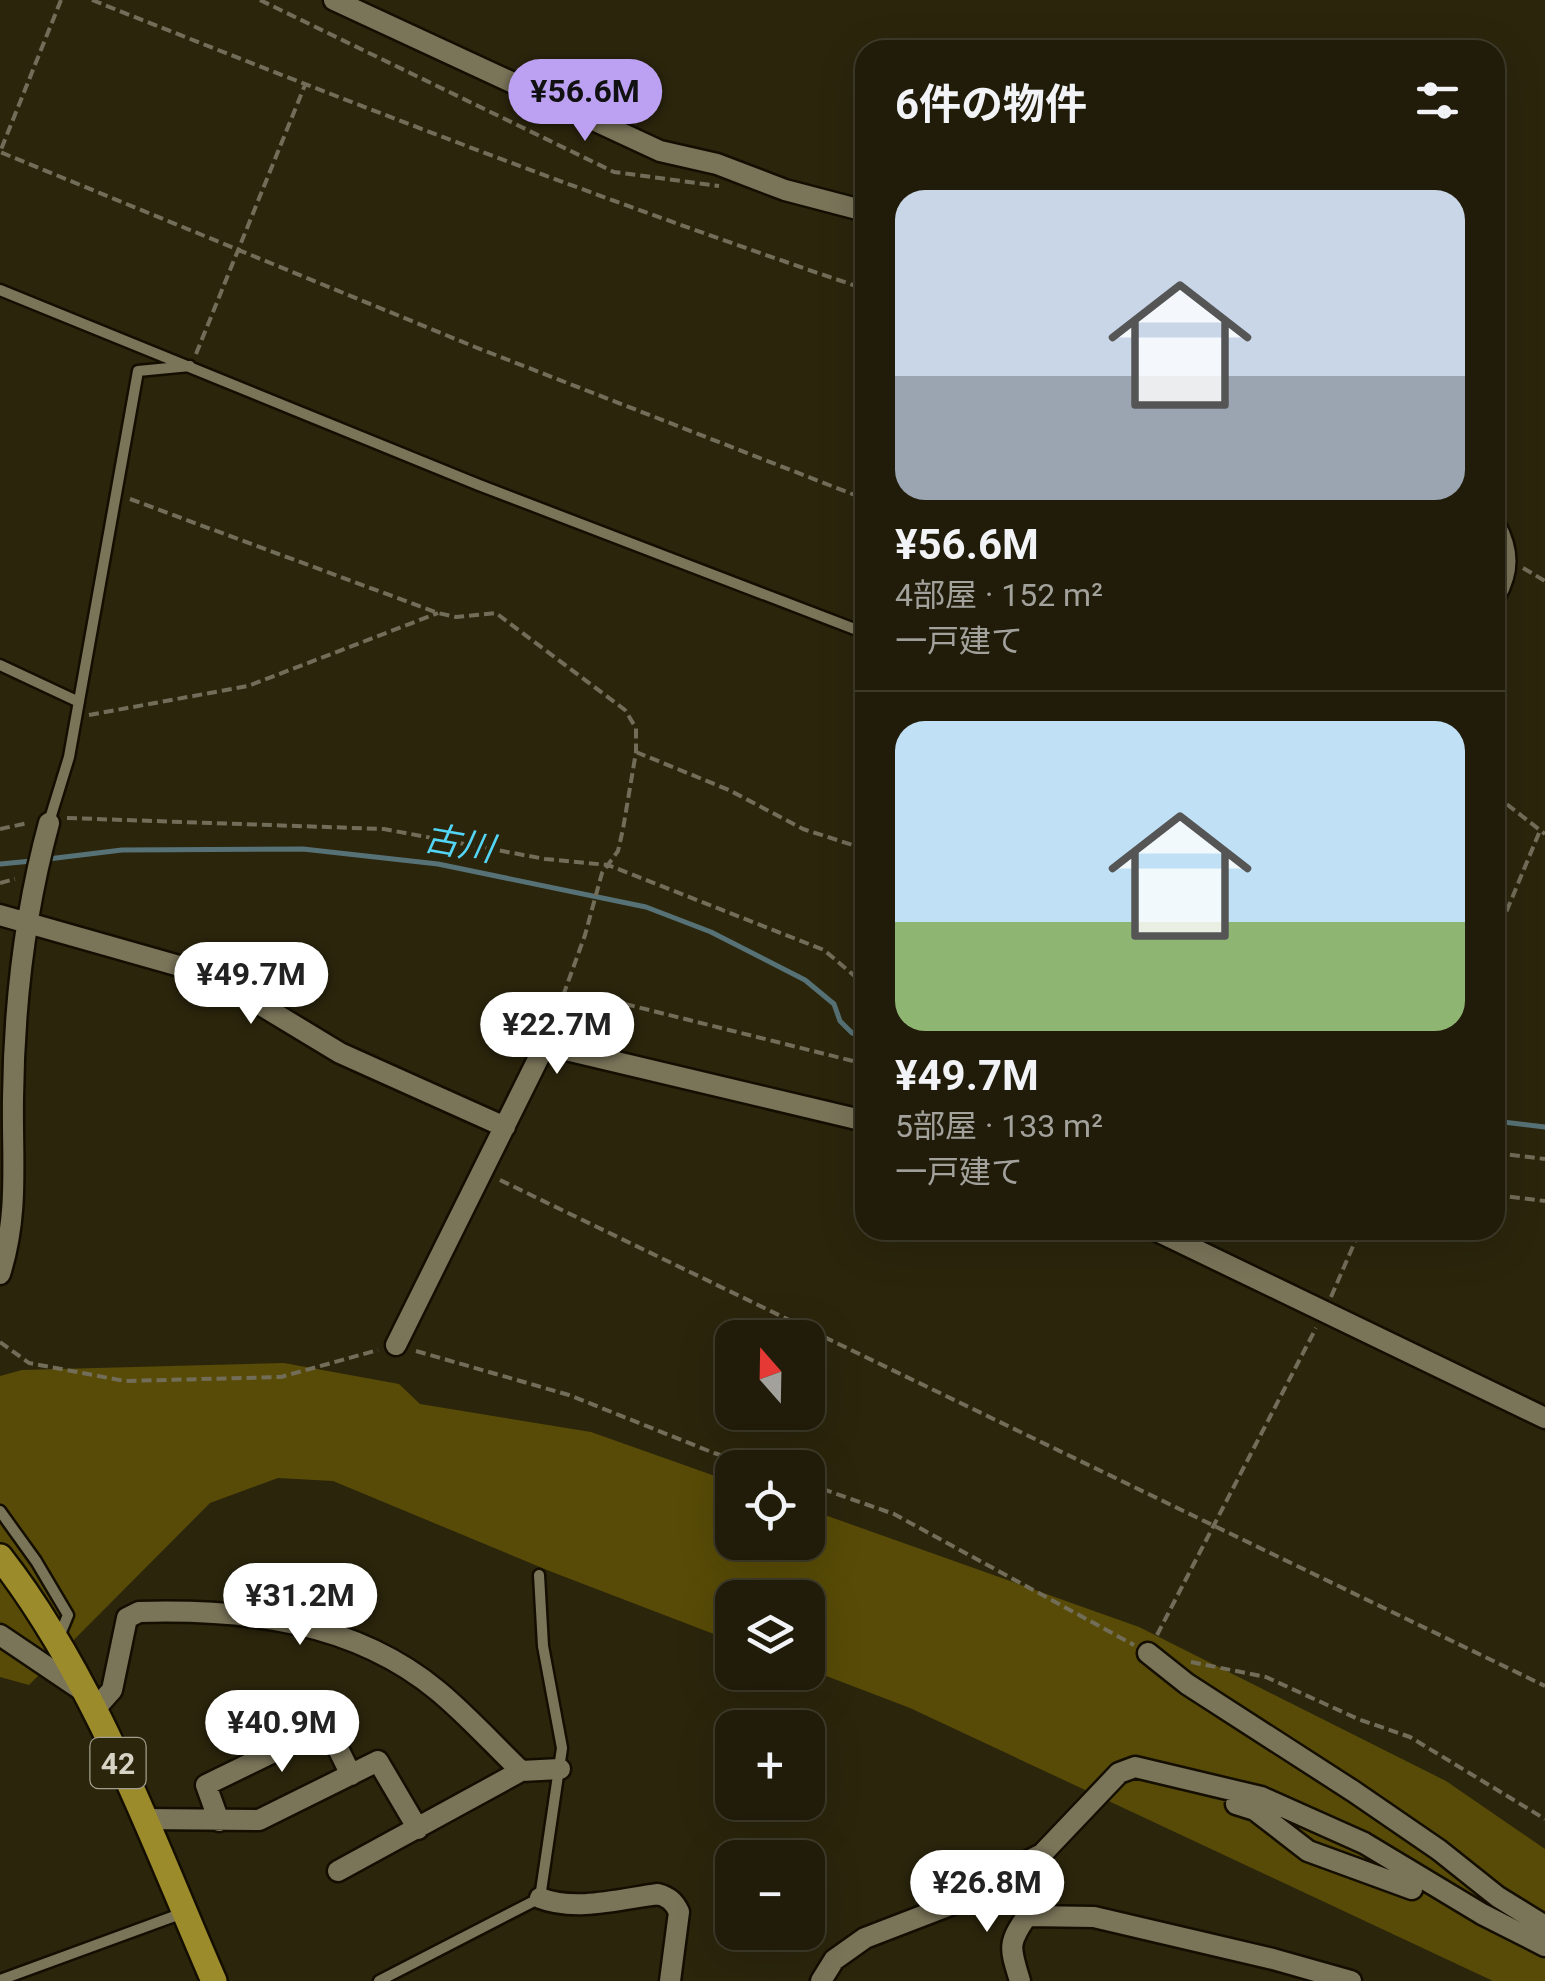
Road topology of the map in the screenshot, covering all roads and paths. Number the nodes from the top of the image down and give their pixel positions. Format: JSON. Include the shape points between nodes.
{"nodes":[{"id":1,"x":61,"y":0,"type":"edge"},
{"id":2,"x":92,"y":0,"type":"edge"},
{"id":3,"x":260,"y":0,"type":"edge"},
{"id":4,"x":334,"y":0,"type":"edge"},
{"id":5,"x":305,"y":85,"type":"junction"},
{"id":6,"x":726,"y":187,"type":"dead end"},
{"id":7,"x":855,"y":208,"type":"edge"},
{"id":8,"x":239,"y":250,"type":"junction"},
{"id":9,"x":855,"y":285,"type":"edge"},
{"id":10,"x":0,"y":290,"type":"edge"},
{"id":11,"x":191,"y":366,"type":"junction"},
{"id":12,"x":116,"y":494,"type":"junction"},
{"id":13,"x":855,"y":495,"type":"edge"},
{"id":14,"x":1505,"y":546,"type":"edge"},
{"id":15,"x":1505,"y":578,"type":"edge"},
{"id":16,"x":438,"y":613,"type":"junction"},
{"id":17,"x":855,"y":629,"type":"edge"},
{"id":18,"x":0,"y":664,"type":"edge"},
{"id":19,"x":79,"y":702,"type":"junction"},
{"id":20,"x":76,"y":717,"type":"junction"},
{"id":21,"x":636,"y":752,"type":"junction"},
{"id":22,"x":1505,"y":803,"type":"edge"},
{"id":23,"x":49,"y":820,"type":"junction"},
{"id":24,"x":0,"y":829,"type":"edge"},
{"id":25,"x":1542,"y":834,"type":"edge"},
{"id":26,"x":855,"y":846,"type":"edge"},
{"id":27,"x":608,"y":865,"type":"junction"},
{"id":28,"x":0,"y":914,"type":"edge"},
{"id":29,"x":1505,"y":917,"type":"edge"},
{"id":30,"x":28,"y":922,"type":"junction"},
{"id":31,"x":855,"y":976,"type":"edge"},
{"id":32,"x":625,"y":1004,"type":"dead end"},
{"id":33,"x":545,"y":1045,"type":"junction"},
{"id":34,"x":855,"y":1062,"type":"edge"},
{"id":35,"x":855,"y":1120,"type":"edge"},
{"id":36,"x":504,"y":1126,"type":"junction"},
{"id":37,"x":1505,"y":1154,"type":"edge"},
{"id":38,"x":1545,"y":1159,"type":"edge"},
{"id":39,"x":482,"y":1171,"type":"junction"},
{"id":40,"x":1505,"y":1196,"type":"edge"},
{"id":41,"x":1545,"y":1200,"type":"edge"},
{"id":42,"x":1176,"y":1240,"type":"edge"},
{"id":43,"x":1356,"y":1240,"type":"edge"},
{"id":44,"x":0,"y":1274,"type":"edge"},
{"id":45,"x":1325,"y":1310,"type":"junction"},
{"id":46,"x":0,"y":1342,"type":"edge"},
{"id":47,"x":396,"y":1345,"type":"junction"},
{"id":48,"x":1545,"y":1418,"type":"edge"},
{"id":49,"x":715,"y":1453,"type":"edge"},
{"id":50,"x":825,"y":1490,"type":"edge"},
{"id":51,"x":0,"y":1512,"type":"edge"},
{"id":52,"x":1214,"y":1528,"type":"junction"},
{"id":53,"x":0,"y":1557,"type":"edge"},
{"id":54,"x":539,"y":1575,"type":"dead end"},
{"id":55,"x":0,"y":1635,"type":"edge"},
{"id":56,"x":57,"y":1640,"type":"junction"},
{"id":57,"x":1148,"y":1652,"type":"junction"},
{"id":58,"x":1182,"y":1660,"type":"dead end"},
{"id":59,"x":1545,"y":1686,"type":"edge"},
{"id":60,"x":90,"y":1701,"type":"junction"},
{"id":61,"x":560,"y":1768,"type":"junction"},
{"id":62,"x":521,"y":1771,"type":"junction"},
{"id":63,"x":1155,"y":1774,"type":"junction"},
{"id":64,"x":351,"y":1775,"type":"junction"},
{"id":65,"x":143,"y":1819,"type":"junction"},
{"id":66,"x":1545,"y":1819,"type":"edge"},
{"id":67,"x":219,"y":1821,"type":"junction"},
{"id":68,"x":418,"y":1829,"type":"junction"},
{"id":69,"x":338,"y":1870,"type":"dead end"},
{"id":70,"x":1010,"y":1877,"type":"junction"},
{"id":71,"x":1412,"y":1889,"type":"dead end"},
{"id":72,"x":540,"y":1898,"type":"junction"},
{"id":73,"x":184,"y":1912,"type":"junction"},
{"id":74,"x":1027,"y":1916,"type":"junction"},
{"id":75,"x":1545,"y":1926,"type":"edge"},
{"id":76,"x":1545,"y":1946,"type":"edge"},
{"id":77,"x":0,"y":1980,"type":"edge"},
{"id":78,"x":214,"y":1981,"type":"edge"},
{"id":79,"x":379,"y":1981,"type":"edge"},
{"id":80,"x":670,"y":1981,"type":"edge"},
{"id":81,"x":821,"y":1981,"type":"edge"},
{"id":82,"x":1020,"y":1981,"type":"edge"},
{"id":83,"x":1351,"y":1981,"type":"edge"}],
"edges":[{"from":1,"to":8,"type":"path","via":[[0,152]]},
{"from":2,"to":5,"type":"path"},
{"from":3,"to":6,"type":"path","via":[[614,172]]},
{"from":4,"to":7,"type":"street","via":[[660,151]]},
{"from":5,"to":8,"type":"path"},
{"from":5,"to":9,"type":"path"},
{"from":8,"to":11,"type":"path"},
{"from":8,"to":13,"type":"path"},
{"from":10,"to":11,"type":"lane"},
{"from":11,"to":12,"type":"lane","via":[[138,370]]},
{"from":11,"to":17,"type":"lane"},
{"from":12,"to":16,"type":"path"},
{"from":12,"to":19,"type":"lane"},
{"from":14,"to":15,"type":"street"},
{"from":16,"to":20,"type":"path","via":[[248,686]]},
{"from":16,"to":21,"type":"path","via":[[496,613],[625,710],[636,728]]},
{"from":18,"to":19,"type":"lane"},
{"from":19,"to":20,"type":"lane"},
{"from":20,"to":23,"type":"lane"},
{"from":21,"to":26,"type":"path","via":[[803,829]]},
{"from":21,"to":27,"type":"path","via":[[618,852]]},
{"from":22,"to":25,"type":"path"},
{"from":23,"to":24,"type":"path"},
{"from":23,"to":27,"type":"path","via":[[384,829]]},
{"from":23,"to":30,"type":"street"},
{"from":25,"to":29,"type":"path"},
{"from":27,"to":31,"type":"path","via":[[824,950]]},
{"from":27,"to":33,"type":"path"},
{"from":28,"to":30,"type":"street"},
{"from":30,"to":36,"type":"street","via":[[211,975],[340,1053]]},
{"from":30,"to":44,"type":"street","via":[[13,1094],[14,1222]]},
{"from":32,"to":34,"type":"path"},
{"from":33,"to":35,"type":"street"},
{"from":33,"to":36,"type":"street"},
{"from":36,"to":39,"type":"street"},
{"from":37,"to":38,"type":"path"},
{"from":39,"to":47,"type":"street"},
{"from":39,"to":52,"type":"path"},
{"from":40,"to":41,"type":"path"},
{"from":42,"to":45,"type":"street"},
{"from":43,"to":45,"type":"path"},
{"from":45,"to":48,"type":"street"},
{"from":45,"to":52,"type":"path"},
{"from":46,"to":47,"type":"path","via":[[29,1363],[125,1381],[281,1376]]},
{"from":47,"to":49,"type":"path","via":[[569,1395]]},
{"from":50,"to":57,"type":"path","via":[[894,1514]]},
{"from":51,"to":56,"type":"lane","via":[[68,1615]]},
{"from":52,"to":57,"type":"path"},
{"from":52,"to":59,"type":"path"},
{"from":53,"to":56,"type":"main road","number":"42"},
{"from":54,"to":61,"type":"lane"},
{"from":55,"to":60,"type":"street"},
{"from":56,"to":60,"type":"main road","number":"42"},
{"from":57,"to":75,"type":"street"},
{"from":58,"to":66,"type":"path","via":[[1266,1677],[1410,1737]]},
{"from":60,"to":62,"type":"street","via":[[112,1690],[128,1618],[139,1612],[295,1622],[354,1639],[403,1667]]},
{"from":60,"to":65,"type":"main road","number":"42"},
{"from":61,"to":62,"type":"street"},
{"from":61,"to":72,"type":"lane"},
{"from":62,"to":68,"type":"street"},
{"from":63,"to":70,"type":"street","via":[[1135,1768],[1119,1773],[1042,1854]]},
{"from":63,"to":71,"type":"street","via":[[1254,1810],[1308,1851]]},
{"from":63,"to":76,"type":"street","via":[[1260,1798],[1364,1842]]},
{"from":64,"to":67,"type":"street","via":[[259,1820]]},
{"from":64,"to":67,"type":"street","via":[[327,1726],[206,1785]]},
{"from":64,"to":68,"type":"street","via":[[378,1761]]},
{"from":65,"to":67,"type":"street"},
{"from":65,"to":73,"type":"main road","number":"42"},
{"from":68,"to":69,"type":"street"},
{"from":70,"to":74,"type":"street"},
{"from":70,"to":81,"type":"street","via":[[865,1938],[834,1960]]},
{"from":72,"to":79,"type":"lane"},
{"from":72,"to":80,"type":"street","via":[[577,1905],[666,1896],[678,1912]]},
{"from":73,"to":77,"type":"lane"},
{"from":73,"to":78,"type":"main road","number":"42"},
{"from":74,"to":82,"type":"street","via":[[1012,1938]]},
{"from":74,"to":83,"type":"street","via":[[1094,1916]]}]}
